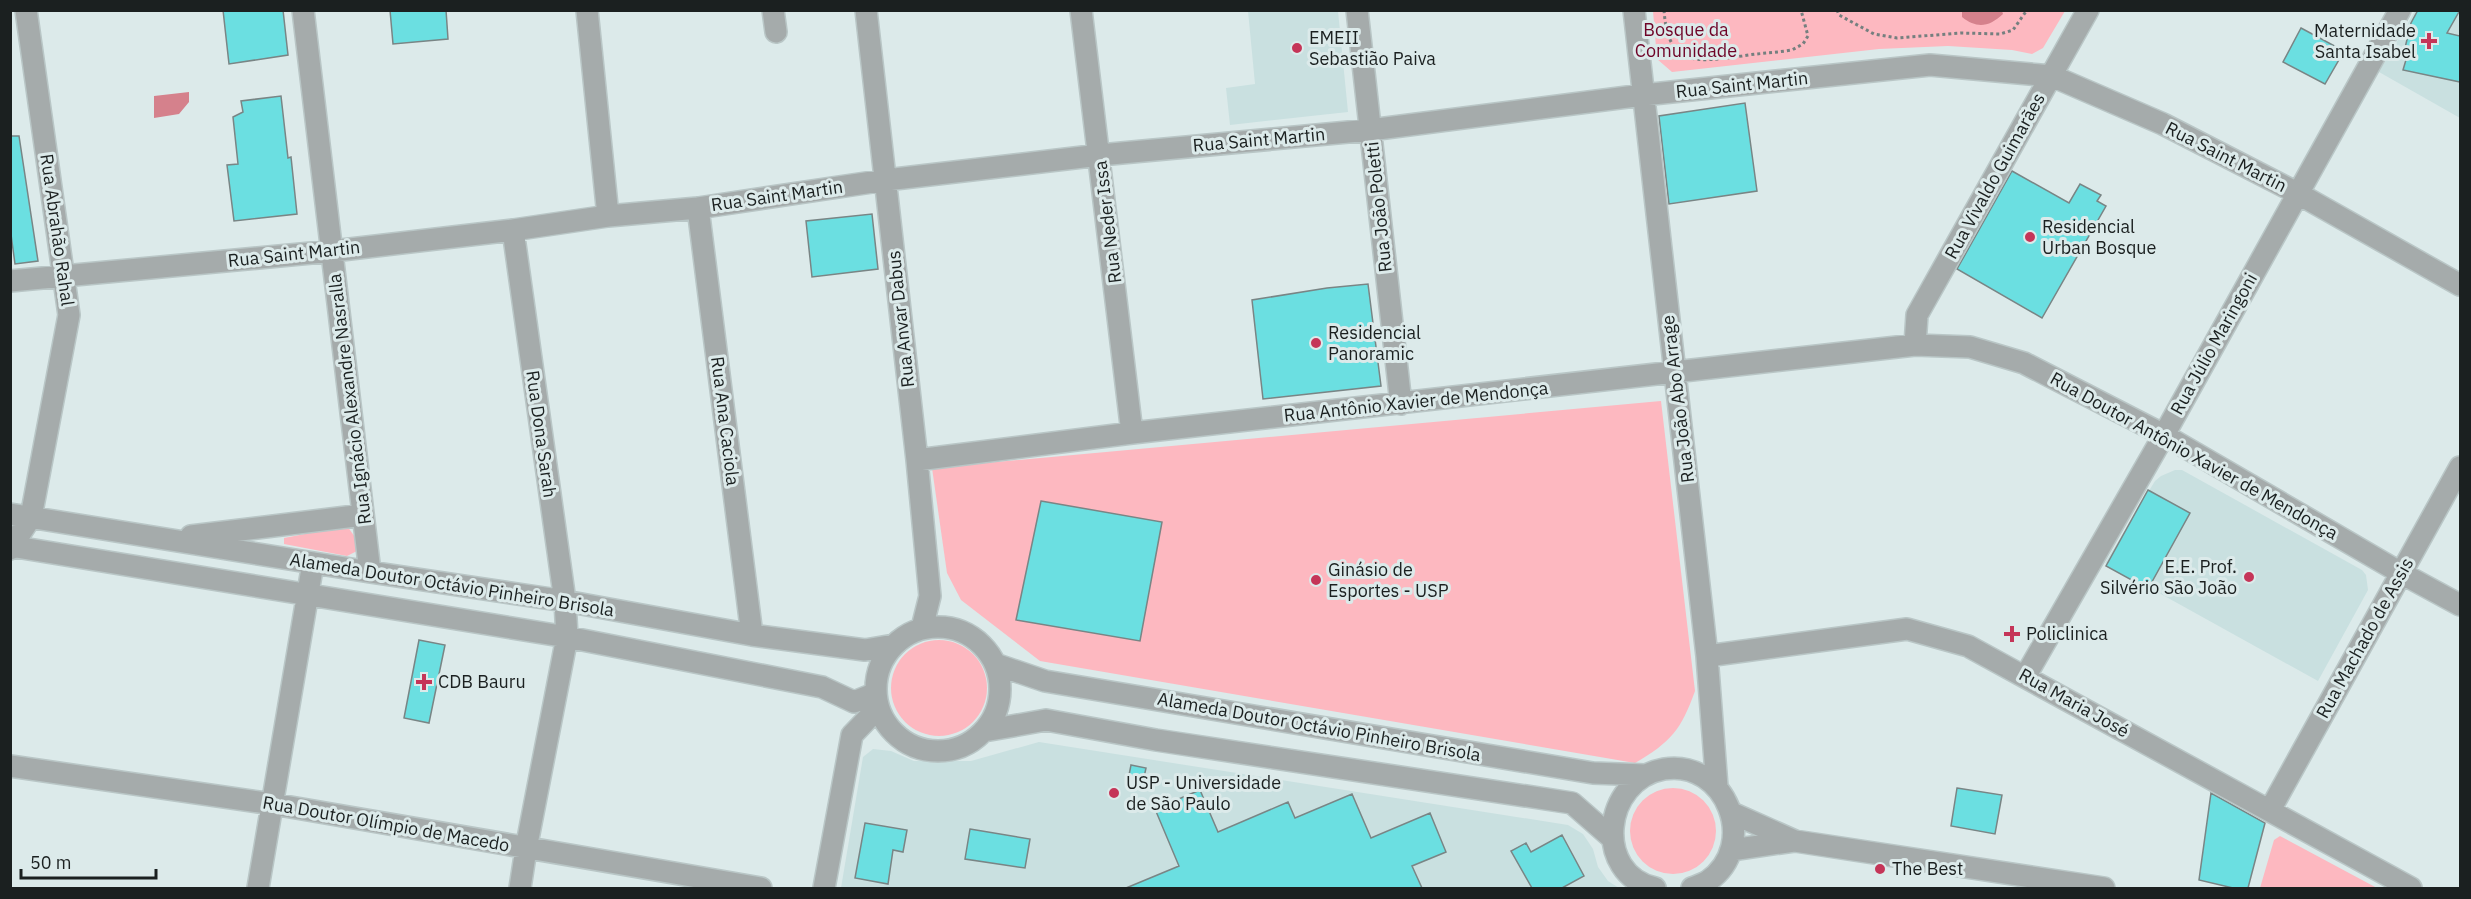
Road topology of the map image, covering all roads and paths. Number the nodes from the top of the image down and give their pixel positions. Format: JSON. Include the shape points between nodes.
{"nodes":[{"id":1,"x":17,"y":10,"type":"edge"},
{"id":2,"x":26,"y":10,"type":"edge"},
{"id":3,"x":303,"y":10,"type":"edge"},
{"id":4,"x":587,"y":10,"type":"edge"},
{"id":5,"x":773,"y":10,"type":"edge"},
{"id":6,"x":866,"y":10,"type":"edge"},
{"id":7,"x":1081,"y":10,"type":"edge"},
{"id":8,"x":1357,"y":10,"type":"edge"},
{"id":9,"x":1634,"y":10,"type":"edge"},
{"id":10,"x":1665,"y":10,"type":"edge"},
{"id":11,"x":1801,"y":10,"type":"edge"},
{"id":12,"x":1837,"y":10,"type":"edge"},
{"id":13,"x":2026,"y":10,"type":"edge"},
{"id":14,"x":2088,"y":10,"type":"edge"},
{"id":15,"x":2400,"y":10,"type":"edge"},
{"id":16,"x":10,"y":11,"type":"edge"},
{"id":17,"x":776,"y":32,"type":"dead end"},
{"id":18,"x":2052,"y":76,"type":"junction"},
{"id":19,"x":1643,"y":95,"type":"junction"},
{"id":20,"x":1370,"y":130,"type":"junction"},
{"id":21,"x":1100,"y":155,"type":"junction"},
{"id":22,"x":886,"y":180,"type":"junction"},
{"id":23,"x":2297,"y":193,"type":"junction"},
{"id":24,"x":698,"y":208,"type":"junction"},
{"id":25,"x":608,"y":216,"type":"junction"},
{"id":26,"x":513,"y":230,"type":"junction"},
{"id":27,"x":333,"y":251,"type":"junction"},
{"id":28,"x":63,"y":275,"type":"junction"},
{"id":29,"x":10,"y":281,"type":"edge"},
{"id":30,"x":2460,"y":285,"type":"edge"},
{"id":31,"x":1915,"y":345,"type":"junction"},
{"id":32,"x":1675,"y":374,"type":"junction"},
{"id":33,"x":1401,"y":404,"type":"junction"},
{"id":34,"x":1132,"y":433,"type":"junction"},
{"id":35,"x":2164,"y":435,"type":"junction"},
{"id":36,"x":917,"y":460,"type":"junction"},
{"id":37,"x":2460,"y":466,"type":"edge"},
{"id":38,"x":10,"y":514,"type":"edge"},
{"id":39,"x":363,"y":515,"type":"junction"},
{"id":40,"x":32,"y":517,"type":"junction"},
{"id":41,"x":167,"y":539,"type":"junction"},
{"id":42,"x":11,"y":547,"type":"edge"},
{"id":43,"x":313,"y":563,"type":"junction"},
{"id":44,"x":369,"y":572,"type":"junction"},
{"id":45,"x":2401,"y":573,"type":"junction"},
{"id":46,"x":306,"y":596,"type":"junction"},
{"id":47,"x":564,"y":601,"type":"junction"},
{"id":48,"x":2460,"y":604,"type":"edge"},
{"id":49,"x":922,"y":628,"type":"junction"},
{"id":50,"x":752,"y":635,"type":"junction"},
{"id":51,"x":567,"y":638,"type":"junction"},
{"id":52,"x":894,"y":645,"type":"junction"},
{"id":53,"x":1707,"y":656,"type":"junction"},
{"id":54,"x":995,"y":664,"type":"junction"},
{"id":55,"x":2025,"y":676,"type":"junction"},
{"id":56,"x":877,"y":700,"type":"junction"},
{"id":57,"x":984,"y":731,"type":"junction"},
{"id":58,"x":10,"y":766,"type":"edge"},
{"id":59,"x":1646,"y":775,"type":"junction"},
{"id":60,"x":1718,"y":788,"type":"junction"},
{"id":61,"x":273,"y":804,"type":"junction"},
{"id":62,"x":2270,"y":810,"type":"junction"},
{"id":63,"x":1732,"y":813,"type":"junction"},
{"id":64,"x":1612,"y":838,"type":"junction"},
{"id":65,"x":1795,"y":841,"type":"junction"},
{"id":66,"x":526,"y":849,"type":"junction"},
{"id":67,"x":1727,"y":857,"type":"junction"},
{"id":68,"x":2035,"y":883,"type":"edge"},
{"id":69,"x":2400,"y":885,"type":"edge"},
{"id":70,"x":258,"y":888,"type":"edge"},
{"id":71,"x":520,"y":888,"type":"edge"},
{"id":72,"x":761,"y":888,"type":"edge"},
{"id":73,"x":824,"y":888,"type":"edge"},
{"id":74,"x":1655,"y":888,"type":"edge"},
{"id":75,"x":1692,"y":888,"type":"edge"},
{"id":76,"x":1721,"y":888,"type":"edge"},
{"id":77,"x":2104,"y":888,"type":"edge"}],
"edges":[{"from":1,"to":16,"type":"street"},
{"from":2,"to":28,"type":"street","name":"Rua Abrahão Rahal"},
{"from":3,"to":27,"type":"street","name":"Rua Ignácio Alexandre Nasralla"},
{"from":4,"to":25,"type":"street"},
{"from":5,"to":17,"type":"street"},
{"from":6,"to":22,"type":"street","name":"Rua Anvar Dabus"},
{"from":7,"to":21,"type":"street","name":"Rua Neder Issa"},
{"from":8,"to":20,"type":"street","name":"Rua João Poletti"},
{"from":9,"to":19,"type":"street","name":"Rua João Abo Arrage"},
{"from":10,"to":11,"type":"path","via":[[1670,43],[1678,52],[1708,61],[1792,50],[1803,44],[1808,36]]},
{"from":12,"to":13,"type":"path","via":[[1839,15],[1875,34],[1897,38],[2000,34],[2013,30]]},
{"from":14,"to":18,"type":"street","name":"Rua Vivaldo Guimarães"},
{"from":15,"to":23,"type":"street","name":"Rua Júlio Maringoni"},
{"from":18,"to":19,"type":"street","name":"Rua Saint Martin","via":[[1930,64]]},
{"from":18,"to":23,"type":"street","name":"Rua Saint Martin","via":[[2163,124]]},
{"from":18,"to":31,"type":"street","name":"Rua Vivaldo Guimarães","via":[[1917,315]]},
{"from":19,"to":20,"type":"street","name":"Rua Saint Martin"},
{"from":19,"to":32,"type":"street","name":"Rua João Abo Arrage"},
{"from":20,"to":21,"type":"street","name":"Rua Saint Martin"},
{"from":20,"to":33,"type":"street","name":"Rua João Poletti"},
{"from":21,"to":22,"type":"street","name":"Rua Saint Martin"},
{"from":21,"to":34,"type":"street","name":"Rua Neder Issa"},
{"from":22,"to":24,"type":"street","name":"Rua Saint Martin"},
{"from":22,"to":36,"type":"street","name":"Rua Anvar Dabus"},
{"from":23,"to":30,"type":"street","name":"Rua Saint Martin"},
{"from":23,"to":35,"type":"street","name":"Rua Júlio Maringoni"},
{"from":24,"to":25,"type":"street","name":"Rua Saint Martin"},
{"from":24,"to":50,"type":"street","name":"Rua Ana Caciola"},
{"from":25,"to":26,"type":"street","name":"Rua Saint Martin"},
{"from":26,"to":27,"type":"street","name":"Rua Saint Martin"},
{"from":26,"to":47,"type":"street","name":"Rua Dona Sarah"},
{"from":27,"to":28,"type":"street","name":"Rua Saint Martin"},
{"from":27,"to":39,"type":"street","name":"Rua Ignácio Alexandre Nasralla"},
{"from":28,"to":29,"type":"street","name":"Rua Saint Martin"},
{"from":28,"to":40,"type":"street","name":"Rua Abrahão Rahal","via":[[69,315]]},
{"from":31,"to":32,"type":"street","name":"Rua Antônio Xavier de Mendonça"},
{"from":31,"to":35,"type":"street","name":"Rua Doutor Antônio Xavier de Mendonça","via":[[1970,347],[2024,363]]},
{"from":32,"to":33,"type":"street","name":"Rua Antônio Xavier de Mendonça"},
{"from":32,"to":53,"type":"street","name":"Rua João Abo Arrage"},
{"from":33,"to":34,"type":"street","name":"Rua Antônio Xavier de Mendonça"},
{"from":34,"to":36,"type":"street","name":"Rua Antônio Xavier de Mendonça"},
{"from":35,"to":45,"type":"street","name":"Rua Doutor Antônio Xavier de Mendonça"},
{"from":35,"to":55,"type":"street","name":"Rua Júlio Maringoni"},
{"from":36,"to":49,"type":"street","name":"Rua Anvar Dabus","via":[[930,596]]},
{"from":37,"to":45,"type":"street","name":"Rua Machado de Assis"},
{"from":38,"to":40,"type":"street","name":"Alameda Doutor Octávio Pinheiro Brisola"},
{"from":39,"to":41,"type":"street"},
{"from":39,"to":44,"type":"street","name":"Rua Ignácio Alexandre Nasralla"},
{"from":40,"to":41,"type":"street","name":"Alameda Doutor Octávio Pinheiro Brisola"},
{"from":40,"to":42,"type":"street","name":"Rua Abrahão Rahal"},
{"from":41,"to":43,"type":"street","name":"Alameda Doutor Octávio Pinheiro Brisola"},
{"from":42,"to":46,"type":"street","name":"Alameda Doutor Octávio Pinheiro Brisola"},
{"from":43,"to":44,"type":"street","name":"Alameda Doutor Octávio Pinheiro Brisola"},
{"from":43,"to":46,"type":"street"},
{"from":44,"to":47,"type":"street","name":"Alameda Doutor Octávio Pinheiro Brisola"},
{"from":45,"to":48,"type":"street","name":"Rua Doutor Antônio Xavier de Mendonça"},
{"from":45,"to":62,"type":"street","name":"Rua Machado de Assis"},
{"from":46,"to":51,"type":"street","name":"Alameda Doutor Octávio Pinheiro Brisola"},
{"from":46,"to":61,"type":"street"},
{"from":47,"to":50,"type":"street","name":"Alameda Doutor Octávio Pinheiro Brisola"},
{"from":47,"to":51,"type":"street","name":"Rua Dona Sarah"},
{"from":49,"to":52,"type":"street","name":"Alameda Doutor Octávio Pinheiro Brisola"},
{"from":49,"to":54,"type":"street","via":[[936,626],[963,631],[985,647]]},
{"from":50,"to":52,"type":"street","name":"Alameda Doutor Octávio Pinheiro Brisola","via":[[865,650]]},
{"from":51,"to":56,"type":"street","name":"Alameda Doutor Octávio Pinheiro Brisola","via":[[822,687],[854,702]]},
{"from":51,"to":66,"type":"street","name":"Rua Dona Sarah"},
{"from":52,"to":56,"type":"street","name":"Alameda Doutor Octávio Pinheiro Brisola","via":[[877,675]]},
{"from":53,"to":55,"type":"street","name":"Rua Maria José","via":[[1907,629],[1968,646]]},
{"from":53,"to":60,"type":"street","name":"Rua João Abo Arrage"},
{"from":54,"to":57,"type":"street","via":[[1000,696],[995,715]]},
{"from":54,"to":59,"type":"street","name":"Alameda Doutor Octávio Pinheiro Brisola","via":[[1057,683],[1593,773]]},
{"from":55,"to":62,"type":"street","name":"Rua Maria José"},
{"from":56,"to":57,"type":"street","name":"Alameda Doutor Octávio Pinheiro Brisola","via":[[889,727],[904,741],[924,750],[946,751],[966,744]]},
{"from":56,"to":73,"type":"street","via":[[852,735]]},
{"from":57,"to":64,"type":"street","name":"Alameda Doutor Octávio Pinheiro Brisola","via":[[1046,720],[1572,802]]},
{"from":58,"to":61,"type":"street","name":"Rua Doutor Olímpio de Macedo"},
{"from":59,"to":60,"type":"street","name":"Alameda Doutor Octávio Pinheiro Brisola","via":[[1664,769],[1683,769]]},
{"from":59,"to":64,"type":"street","name":"Alameda Doutor Octávio Pinheiro Brisola","via":[[1630,786],[1619,801],[1612,819]]},
{"from":60,"to":63,"type":"street","name":"Alameda Doutor Octávio Pinheiro Brisola"},
{"from":61,"to":66,"type":"street","name":"Rua Doutor Olímpio de Macedo"},
{"from":61,"to":70,"type":"street"},
{"from":62,"to":69,"type":"street","name":"Rua Maria José"},
{"from":63,"to":65,"type":"street"},
{"from":63,"to":67,"type":"street","name":"Alameda Doutor Octávio Pinheiro Brisola","via":[[1735,831]]},
{"from":64,"to":74,"type":"street","name":"Alameda Doutor Octávio Pinheiro Brisola","via":[[1618,858],[1631,875]]},
{"from":65,"to":67,"type":"street"},
{"from":65,"to":68,"type":"street"},
{"from":66,"to":71,"type":"street","name":"Rua Dona Sarah"},
{"from":66,"to":72,"type":"street","name":"Rua Doutor Olímpio de Macedo"},
{"from":67,"to":75,"type":"street","via":[[1709,880]]},
{"from":67,"to":76,"type":"street","name":"Alameda Doutor Octávio Pinheiro Brisola"},
{"from":68,"to":77,"type":"street"}]}
